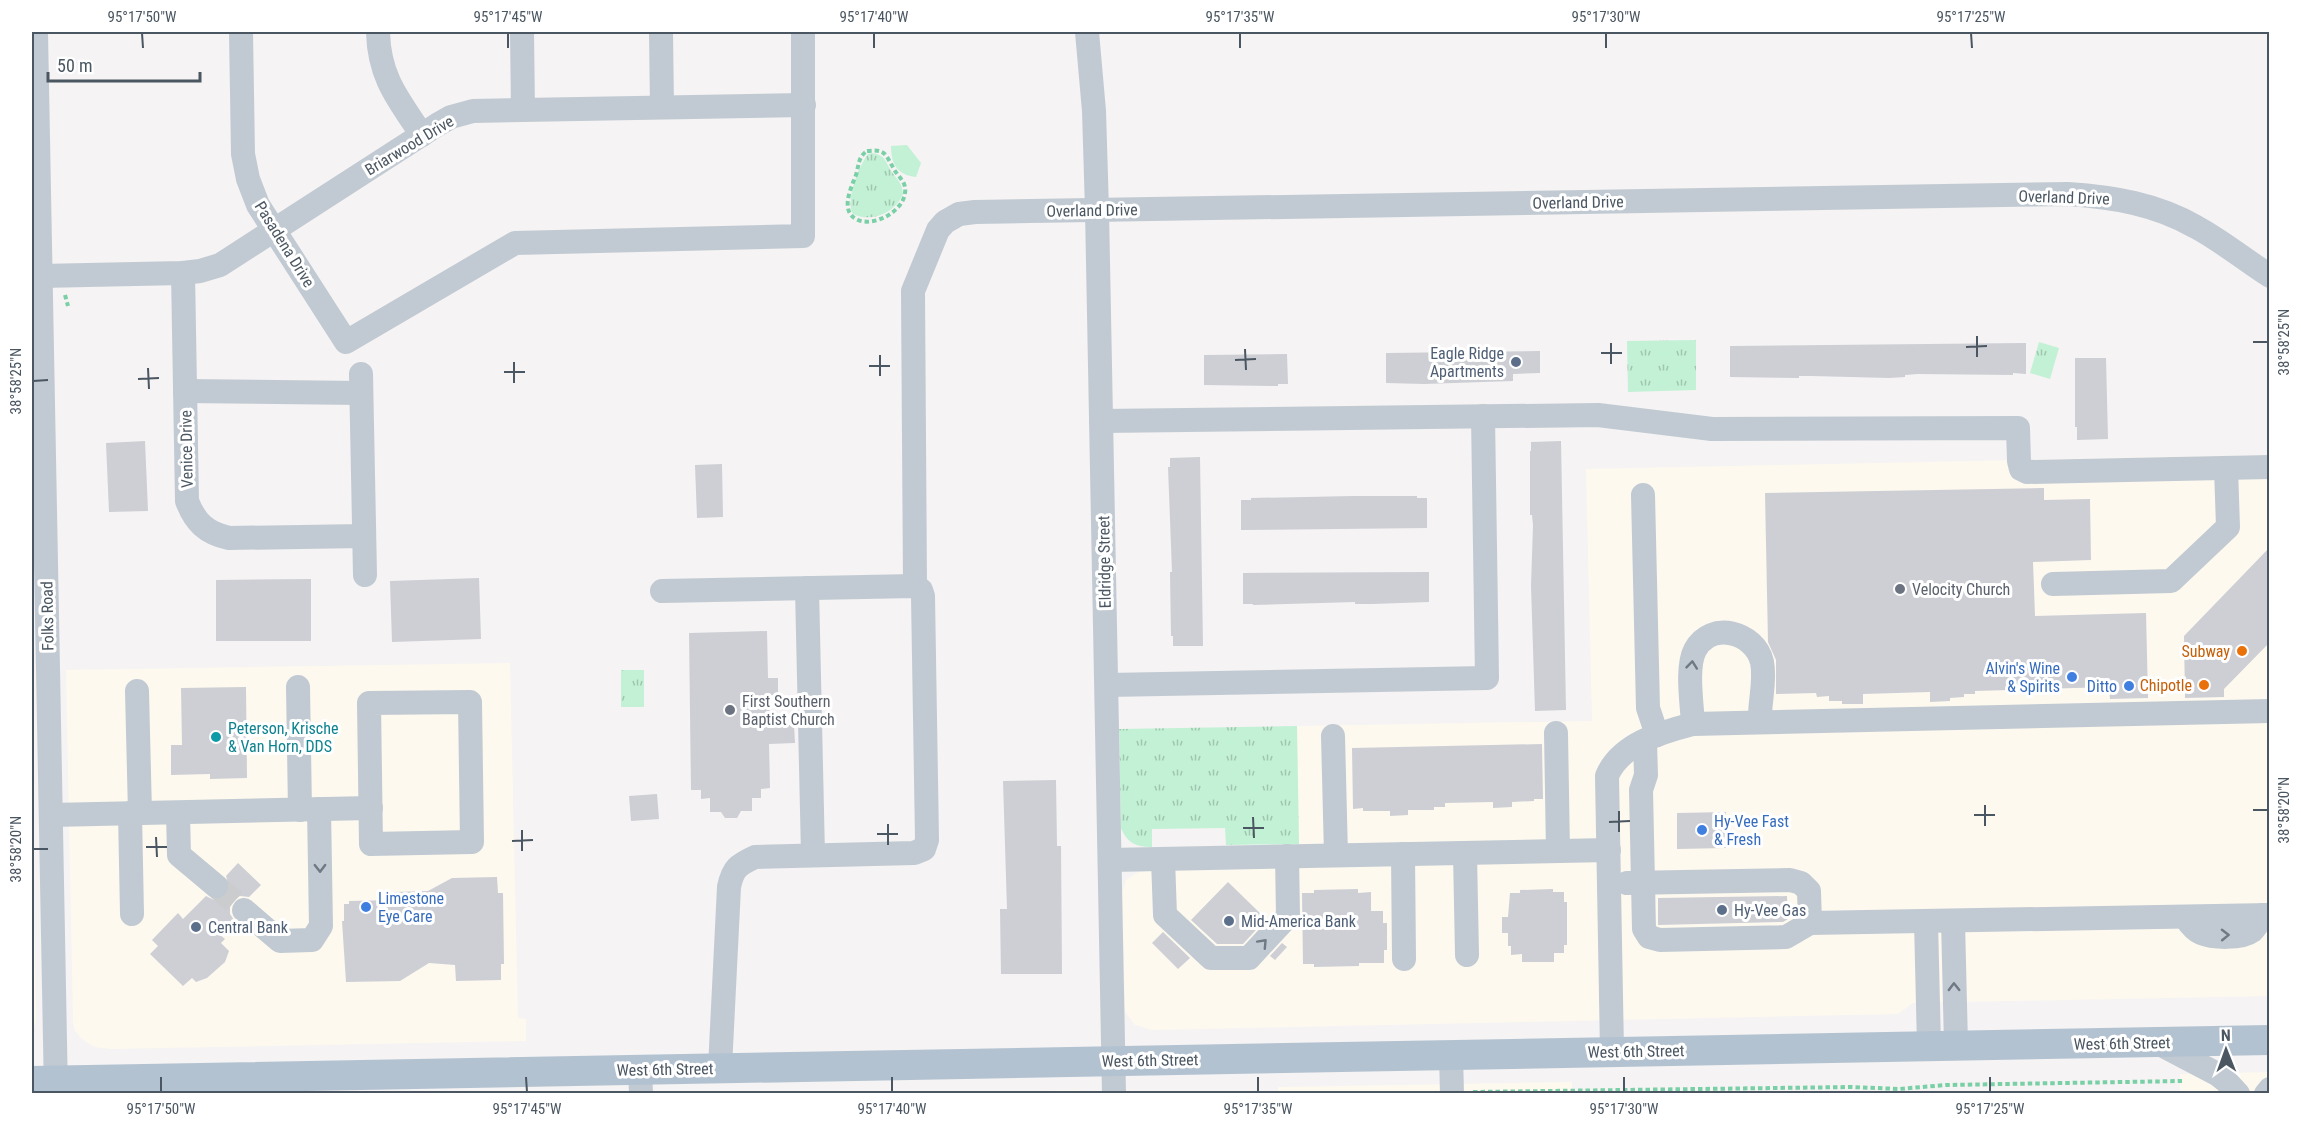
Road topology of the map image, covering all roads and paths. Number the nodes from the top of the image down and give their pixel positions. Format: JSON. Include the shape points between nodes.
{"nodes":[{"id":1,"x":36,"y":32,"type":"edge"},
{"id":2,"x":241,"y":32,"type":"edge"},
{"id":3,"x":378,"y":32,"type":"edge"},
{"id":4,"x":522,"y":32,"type":"edge"},
{"id":5,"x":661,"y":32,"type":"edge"},
{"id":6,"x":803,"y":32,"type":"edge"},
{"id":7,"x":1087,"y":32,"type":"edge"},
{"id":8,"x":804,"y":105,"type":"junction"},
{"id":9,"x":662,"y":108,"type":"junction"},
{"id":10,"x":523,"y":110,"type":"junction"},
{"id":11,"x":34,"y":119,"type":"edge"},
{"id":12,"x":422,"y":135,"type":"junction"},
{"id":13,"x":860,"y":155,"type":"joint"},
{"id":14,"x":1097,"y":210,"type":"junction"},
{"id":15,"x":274,"y":230,"type":"junction"},
{"id":16,"x":183,"y":273,"type":"junction"},
{"id":17,"x":40,"y":276,"type":"junction"},
{"id":18,"x":2270,"y":276,"type":"edge"},
{"id":19,"x":37,"y":392,"type":"edge"},
{"id":20,"x":185,"y":392,"type":"junction"},
{"id":21,"x":1483,"y":416,"type":"junction"},
{"id":22,"x":1101,"y":421,"type":"junction"},
{"id":23,"x":2270,"y":467,"type":"edge"},
{"id":24,"x":2226,"y":468,"type":"junction"},
{"id":25,"x":1643,"y":495,"type":"dead end"},
{"id":26,"x":364,"y":536,"type":"junction"},
{"id":27,"x":365,"y":575,"type":"dead end"},
{"id":28,"x":2053,"y":584,"type":"dead end"},
{"id":29,"x":915,"y":586,"type":"junction"},
{"id":30,"x":807,"y":588,"type":"junction"},
{"id":31,"x":662,"y":591,"type":"dead end"},
{"id":32,"x":1107,"y":685,"type":"junction"},
{"id":33,"x":298,"y":687,"type":"dead end"},
{"id":34,"x":137,"y":691,"type":"dead end"},
{"id":35,"x":2270,"y":694,"type":"edge"},
{"id":36,"x":2261,"y":712,"type":"edge"},
{"id":37,"x":40,"y":721,"type":"edge"},
{"id":38,"x":1760,"y":722,"type":"junction"},
{"id":39,"x":1693,"y":724,"type":"junction"},
{"id":40,"x":1556,"y":733,"type":"dead end"},
{"id":41,"x":1333,"y":736,"type":"dead end"},
{"id":42,"x":1651,"y":738,"type":"junction"},
{"id":43,"x":371,"y":808,"type":"junction"},
{"id":44,"x":310,"y":810,"type":"junction"},
{"id":45,"x":135,"y":813,"type":"junction"},
{"id":46,"x":178,"y":813,"type":"junction"},
{"id":47,"x":51,"y":815,"type":"junction"},
{"id":48,"x":1609,"y":850,"type":"junction"},
{"id":49,"x":1558,"y":851,"type":"junction"},
{"id":50,"x":1465,"y":853,"type":"junction"},
{"id":51,"x":1403,"y":854,"type":"junction"},
{"id":52,"x":813,"y":855,"type":"junction"},
{"id":53,"x":1336,"y":855,"type":"junction"},
{"id":54,"x":1287,"y":856,"type":"junction"},
{"id":55,"x":1163,"y":858,"type":"junction"},
{"id":56,"x":1110,"y":860,"type":"junction"},
{"id":57,"x":1643,"y":883,"type":"junction"},
{"id":58,"x":1610,"y":884,"type":"junction"},
{"id":59,"x":216,"y":886,"type":"tunnel mouth"},
{"id":60,"x":244,"y":910,"type":"tunnel mouth"},
{"id":61,"x":132,"y":914,"type":"dead end"},
{"id":62,"x":2266,"y":915,"type":"edge"},
{"id":63,"x":1926,"y":921,"type":"junction"},
{"id":64,"x":1953,"y":921,"type":"junction"},
{"id":65,"x":1810,"y":924,"type":"junction"},
{"id":66,"x":1467,"y":955,"type":"dead end"},
{"id":67,"x":1404,"y":959,"type":"dead end"},
{"id":68,"x":2270,"y":1040,"type":"edge"},
{"id":69,"x":2156,"y":1042,"type":"junction"},
{"id":70,"x":1942,"y":1046,"type":"junction"},
{"id":71,"x":1612,"y":1051,"type":"junction"},
{"id":72,"x":1451,"y":1054,"type":"junction"},
{"id":73,"x":1113,"y":1060,"type":"junction"},
{"id":74,"x":720,"y":1068,"type":"junction"},
{"id":75,"x":641,"y":1081,"type":"edge"},
{"id":76,"x":48,"y":1085,"type":"edge"},
{"id":77,"x":174,"y":1086,"type":"edge"},
{"id":78,"x":2232,"y":1087,"type":"edge"},
{"id":79,"x":2270,"y":1089,"type":"edge"},
{"id":80,"x":1452,"y":1093,"type":"edge"},
{"id":81,"x":1114,"y":1094,"type":"edge"},
{"id":82,"x":1358,"y":1094,"type":"edge"},
{"id":83,"x":2266,"y":1094,"type":"edge"}],
"edges":[{"from":1,"to":11,"type":"street","name":"Folks Road"},
{"from":2,"to":15,"type":"street","name":"Pasadena Drive","via":[[243,154],[258,205]]},
{"from":3,"to":12,"type":"street","via":[[383,70]]},
{"from":4,"to":10,"type":"street"},
{"from":5,"to":9,"type":"street"},
{"from":6,"to":8,"type":"street"},
{"from":7,"to":14,"type":"street","name":"Eldridge Street"},
{"from":8,"to":9,"type":"street","name":"Briarwood Drive"},
{"from":8,"to":15,"type":"street","name":"Pasadena Drive","via":[[803,236],[515,243],[346,342]]},
{"from":9,"to":10,"type":"street","name":"Briarwood Drive"},
{"from":10,"to":12,"type":"street","name":"Briarwood Drive","via":[[473,111],[451,117]]},
{"from":11,"to":17,"type":"street","name":"Folks Road"},
{"from":12,"to":15,"type":"street","name":"Briarwood Drive"},
{"from":13,"to":13,"type":"path","via":[[848,206],[856,219],[873,221],[899,207],[906,191],[884,152],[867,151]]},
{"from":14,"to":18,"type":"street","name":"Overland Drive","via":[[2068,194],[2132,201],[2179,217]]},
{"from":14,"to":22,"type":"street","name":"Eldridge Street"},
{"from":14,"to":29,"type":"street","name":"Overland Drive","via":[[959,214],[938,230],[913,291]]},
{"from":15,"to":16,"type":"street","name":"Briarwood Drive","via":[[220,265]]},
{"from":16,"to":17,"type":"street","name":"Briarwood Drive"},
{"from":16,"to":20,"type":"street","name":"Venice Drive"},
{"from":17,"to":19,"type":"street","name":"Folks Road"},
{"from":19,"to":37,"type":"street","name":"Folks Road"},
{"from":20,"to":26,"type":"street","name":"Venice Drive","via":[[187,501],[192,516],[203,527],[229,538]]},
{"from":20,"to":26,"type":"street","via":[[361,383]]},
{"from":21,"to":22,"type":"street"},
{"from":21,"to":24,"type":"street","via":[[1598,415],[1712,429],[2018,428],[2019,461],[2021,469],[2027,472]]},
{"from":21,"to":32,"type":"street","via":[[1487,678]]},
{"from":22,"to":32,"type":"street","name":"Eldridge Street"},
{"from":23,"to":24,"type":"street"},
{"from":24,"to":28,"type":"street","via":[[2228,526],[2171,582]]},
{"from":25,"to":42,"type":"street"},
{"from":26,"to":27,"type":"street"},
{"from":29,"to":30,"type":"street"},
{"from":29,"to":52,"type":"street","via":[[923,596],[927,840],[924,849],[915,853]]},
{"from":30,"to":31,"type":"street"},
{"from":30,"to":52,"type":"street"},
{"from":32,"to":56,"type":"street","name":"Eldridge Street"},
{"from":33,"to":44,"type":"street"},
{"from":34,"to":45,"type":"street"},
{"from":35,"to":36,"type":"street"},
{"from":36,"to":38,"type":"street"},
{"from":37,"to":47,"type":"street","name":"Folks Road"},
{"from":38,"to":39,"type":"street"},
{"from":39,"to":38,"type":"street","one_way":true,"via":[[1691,664],[1695,650],[1704,639],[1727,632],[1750,641],[1758,651],[1763,696]]},
{"from":39,"to":42,"type":"street"},
{"from":40,"to":49,"type":"street"},
{"from":41,"to":53,"type":"street"},
{"from":42,"to":48,"type":"street","via":[[1627,751],[1612,764],[1607,776]]},
{"from":42,"to":57,"type":"street","via":[[1641,790]]},
{"from":43,"to":43,"type":"street","via":[[371,844],[472,842],[470,702],[369,703]]},
{"from":43,"to":44,"type":"street"},
{"from":44,"to":46,"type":"street"},
{"from":44,"to":60,"type":"street","one_way":true,"via":[[321,926],[312,940],[280,941]]},
{"from":45,"to":46,"type":"street"},
{"from":45,"to":47,"type":"street"},
{"from":45,"to":61,"type":"street"},
{"from":46,"to":59,"type":"street","via":[[179,855]]},
{"from":47,"to":76,"type":"street","name":"Folks Road"},
{"from":48,"to":49,"type":"street"},
{"from":48,"to":58,"type":"street"},
{"from":49,"to":50,"type":"street"},
{"from":50,"to":51,"type":"street"},
{"from":50,"to":66,"type":"street"},
{"from":51,"to":53,"type":"street"},
{"from":51,"to":67,"type":"street"},
{"from":52,"to":74,"type":"street","via":[[755,856],[732,872]]},
{"from":53,"to":54,"type":"street"},
{"from":54,"to":55,"type":"street"},
{"from":55,"to":54,"type":"street","one_way":true,"via":[[1165,915],[1210,958],[1249,958],[1288,916]]},
{"from":55,"to":56,"type":"street"},
{"from":56,"to":73,"type":"street","name":"Eldridge Street"},
{"from":57,"to":58,"type":"street"},
{"from":57,"to":65,"type":"street","via":[[1790,880],[1809,891]]},
{"from":57,"to":65,"type":"street","via":[[1644,929],[1649,938],[1786,937]]},
{"from":58,"to":71,"type":"street"},
{"from":62,"to":64,"type":"street"},
{"from":63,"to":64,"type":"street"},
{"from":63,"to":65,"type":"street"},
{"from":63,"to":70,"type":"street"},
{"from":70,"to":64,"type":"street","one_way":true},
{"from":68,"to":69,"type":"main road","name":"West 6th Street"},
{"from":69,"to":70,"type":"main road","name":"West 6th Street"},
{"from":69,"to":78,"type":"street"},
{"from":70,"to":71,"type":"main road","name":"West 6th Street"},
{"from":71,"to":72,"type":"main road","name":"West 6th Street"},
{"from":72,"to":73,"type":"main road","name":"West 6th Street"},
{"from":72,"to":80,"type":"street"},
{"from":73,"to":74,"type":"main road","name":"West 6th Street"},
{"from":73,"to":81,"type":"street","name":"Eldridge Street"},
{"from":74,"to":75,"type":"main road","name":"West 6th Street"},
{"from":75,"to":77,"type":"main road","name":"West 6th Street"},
{"from":76,"to":77,"type":"main road","name":"West 6th Street"},
{"from":78,"to":80,"type":"path","via":[[2002,1084],[1899,1089]]},
{"from":79,"to":83,"type":"street"},
{"from":80,"to":82,"type":"path"}]}
